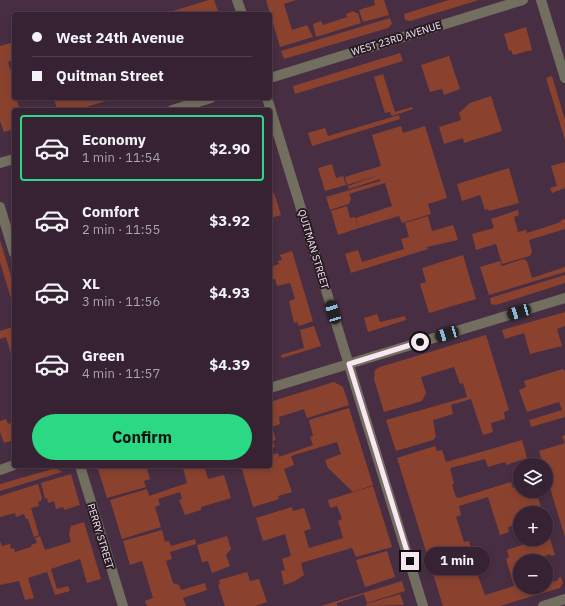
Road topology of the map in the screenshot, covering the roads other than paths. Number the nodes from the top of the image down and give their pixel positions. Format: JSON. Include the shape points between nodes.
{"nodes":[{"id":1,"x":237,"y":0,"type":"edge"},
{"id":2,"x":523,"y":0,"type":"edge"},
{"id":3,"x":541,"y":0,"type":"edge"},
{"id":4,"x":241,"y":12,"type":"edge"},
{"id":5,"x":272,"y":77,"type":"edge"},
{"id":6,"x":565,"y":78,"type":"edge"},
{"id":7,"x":204,"y":100,"type":"edge"},
{"id":8,"x":178,"y":108,"type":"edge"},
{"id":9,"x":272,"y":111,"type":"edge"},
{"id":10,"x":12,"y":160,"type":"edge"},
{"id":11,"x":0,"y":163,"type":"edge"},
{"id":12,"x":0,"y":207,"type":"edge"},
{"id":13,"x":12,"y":246,"type":"edge"},
{"id":14,"x":565,"y":298,"type":"edge"},
{"id":15,"x":349,"y":364,"type":"junction"},
{"id":16,"x":272,"y":387,"type":"edge"},
{"id":17,"x":12,"y":467,"type":"edge"},
{"id":18,"x":81,"y":468,"type":"edge"},
{"id":19,"x":0,"y":470,"type":"edge"},
{"id":20,"x":565,"y":599,"type":"edge"},
{"id":21,"x":123,"y":606,"type":"edge"},
{"id":22,"x":424,"y":606,"type":"edge"},
{"id":23,"x":543,"y":606,"type":"edge"}],
"edges":[{"from":1,"to":4,"type":"street"},
{"from":2,"to":5,"type":"street","name":"WEST 23RD AVENUE"},
{"from":3,"to":6,"type":"street"},
{"from":7,"to":8,"type":"street"},
{"from":9,"to":15,"type":"street","name":"QUITMAN STREET"},
{"from":10,"to":11,"type":"street"},
{"from":12,"to":13,"type":"street"},
{"from":14,"to":15,"type":"street"},
{"from":15,"to":16,"type":"street"},
{"from":15,"to":22,"type":"street","name":"QUITMAN STREET"},
{"from":17,"to":19,"type":"street"},
{"from":18,"to":21,"type":"street","name":"PERRY STREET"},
{"from":20,"to":23,"type":"street"}]}
